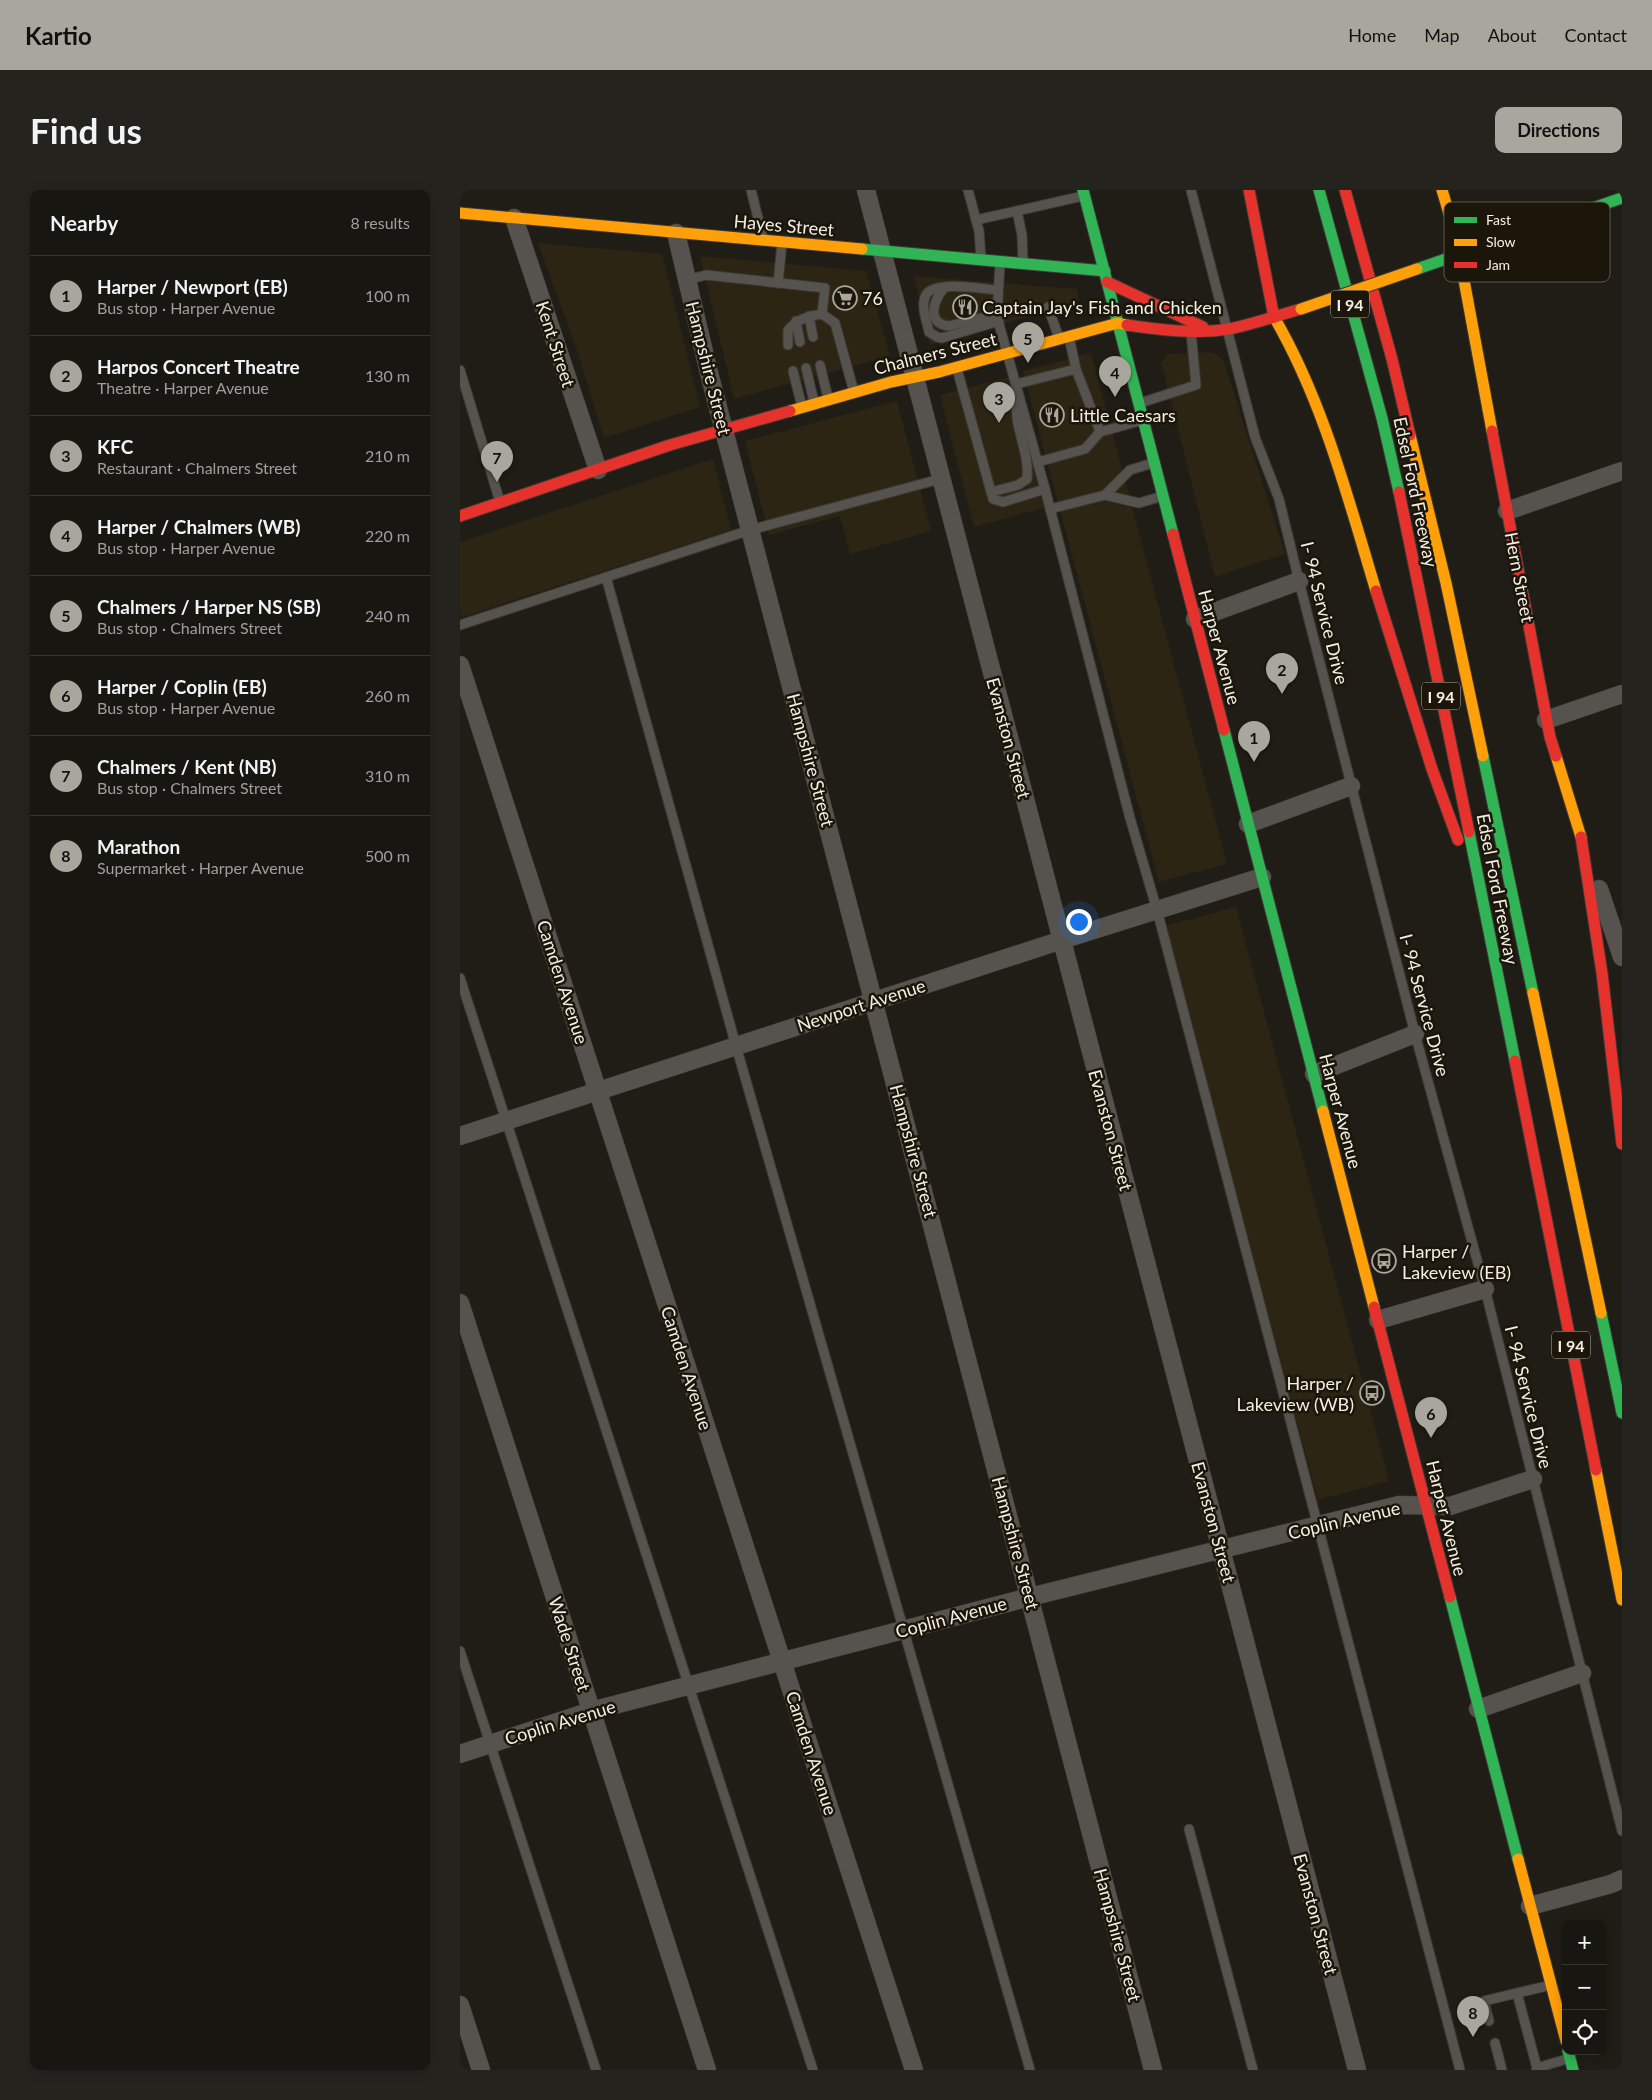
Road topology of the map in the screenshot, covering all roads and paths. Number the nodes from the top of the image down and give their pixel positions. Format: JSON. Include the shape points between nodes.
{"nodes":[{"id":1,"x":751,"y":190,"type":"edge"},
{"id":2,"x":866,"y":190,"type":"edge"},
{"id":3,"x":968,"y":190,"type":"edge"},
{"id":4,"x":1191,"y":190,"type":"edge"},
{"id":5,"x":1249,"y":190,"type":"edge"},
{"id":6,"x":1319,"y":190,"type":"edge"},
{"id":7,"x":1345,"y":190,"type":"edge"},
{"id":8,"x":1084,"y":193,"type":"edge"},
{"id":9,"x":1622,"y":198,"type":"edge"},
{"id":10,"x":1610,"y":202,"type":"edge"},
{"id":11,"x":1018,"y":211,"type":"junction"},
{"id":12,"x":460,"y":213,"type":"edge"},
{"id":13,"x":514,"y":218,"type":"junction"},
{"id":14,"x":976,"y":220,"type":"junction"},
{"id":15,"x":676,"y":233,"type":"junction"},
{"id":16,"x":764,"y":241,"type":"junction"},
{"id":17,"x":782,"y":242,"type":"junction"},
{"id":18,"x":882,"y":251,"type":"junction"},
{"id":19,"x":1444,"y":259,"type":"edge"},
{"id":20,"x":982,"y":260,"type":"junction"},
{"id":21,"x":1000,"y":262,"type":"junction"},
{"id":22,"x":1023,"y":264,"type":"junction"},
{"id":23,"x":1106,"y":277,"type":"junction"},
{"id":24,"x":687,"y":280,"type":"junction"},
{"id":25,"x":1464,"y":282,"type":"edge"},
{"id":26,"x":778,"y":283,"type":"junction"},
{"id":27,"x":945,"y":287,"type":"junction"},
{"id":28,"x":997,"y":290,"type":"junction"},
{"id":29,"x":1048,"y":308,"type":"dead end"},
{"id":30,"x":822,"y":314,"type":"junction"},
{"id":31,"x":809,"y":316,"type":"junction"},
{"id":32,"x":1274,"y":316,"type":"junction"},
{"id":33,"x":998,"y":317,"type":"junction"},
{"id":34,"x":796,"y":321,"type":"junction"},
{"id":35,"x":1118,"y":323,"type":"junction"},
{"id":36,"x":1226,"y":329,"type":"junction"},
{"id":37,"x":1213,"y":330,"type":"junction"},
{"id":38,"x":1191,"y":331,"type":"junction"},
{"id":39,"x":813,"y":337,"type":"dead end"},
{"id":40,"x":1064,"y":338,"type":"junction"},
{"id":41,"x":800,"y":342,"type":"dead end"},
{"id":42,"x":788,"y":344,"type":"dead end"},
{"id":43,"x":1008,"y":353,"type":"junction"},
{"id":44,"x":820,"y":365,"type":"dead end"},
{"id":45,"x":806,"y":368,"type":"dead end"},
{"id":46,"x":956,"y":368,"type":"junction"},
{"id":47,"x":1076,"y":369,"type":"junction"},
{"id":48,"x":460,"y":370,"type":"edge"},
{"id":49,"x":794,"y":371,"type":"dead end"},
{"id":50,"x":914,"y":377,"type":"junction"},
{"id":51,"x":1018,"y":387,"type":"junction"},
{"id":52,"x":854,"y":392,"type":"junction"},
{"id":53,"x":829,"y":400,"type":"junction"},
{"id":54,"x":1139,"y":403,"type":"junction"},
{"id":55,"x":815,"y":404,"type":"junction"},
{"id":56,"x":802,"y":408,"type":"junction"},
{"id":57,"x":1143,"y":420,"type":"junction"},
{"id":58,"x":724,"y":430,"type":"junction"},
{"id":59,"x":1100,"y":432,"type":"junction"},
{"id":60,"x":1038,"y":462,"type":"junction"},
{"id":61,"x":1154,"y":463,"type":"junction"},
{"id":62,"x":598,"y":470,"type":"junction"},
{"id":63,"x":1622,"y":471,"type":"edge"},
{"id":64,"x":940,"y":479,"type":"junction"},
{"id":65,"x":1046,"y":489,"type":"junction"},
{"id":66,"x":991,"y":492,"type":"junction"},
{"id":67,"x":1105,"y":495,"type":"junction"},
{"id":68,"x":1163,"y":496,"type":"junction"},
{"id":69,"x":500,"y":502,"type":"junction"},
{"id":70,"x":1050,"y":509,"type":"junction"},
{"id":71,"x":1507,"y":511,"type":"junction"},
{"id":72,"x":460,"y":516,"type":"edge"},
{"id":73,"x":750,"y":530,"type":"junction"},
{"id":74,"x":606,"y":577,"type":"junction"},
{"id":75,"x":1299,"y":581,"type":"junction"},
{"id":76,"x":1195,"y":619,"type":"junction"},
{"id":77,"x":460,"y":625,"type":"edge"},
{"id":78,"x":460,"y":665,"type":"edge"},
{"id":79,"x":1622,"y":694,"type":"edge"},
{"id":80,"x":1546,"y":720,"type":"junction"},
{"id":81,"x":1351,"y":786,"type":"junction"},
{"id":82,"x":1248,"y":824,"type":"junction"},
{"id":83,"x":1581,"y":837,"type":"junction"},
{"id":84,"x":1262,"y":877,"type":"junction"},
{"id":85,"x":1481,"y":891,"type":"junction"},
{"id":86,"x":1157,"y":910,"type":"junction"},
{"id":87,"x":1062,"y":940,"type":"junction"},
{"id":88,"x":1622,"y":957,"type":"edge"},
{"id":89,"x":460,"y":978,"type":"edge"},
{"id":90,"x":874,"y":1001,"type":"junction"},
{"id":91,"x":1415,"y":1034,"type":"junction"},
{"id":92,"x":736,"y":1046,"type":"junction"},
{"id":93,"x":1314,"y":1074,"type":"junction"},
{"id":94,"x":598,"y":1090,"type":"junction"},
{"id":95,"x":507,"y":1120,"type":"junction"},
{"id":96,"x":460,"y":1136,"type":"edge"},
{"id":97,"x":1622,"y":1144,"type":"edge"},
{"id":98,"x":1485,"y":1289,"type":"junction"},
{"id":99,"x":460,"y":1303,"type":"edge"},
{"id":100,"x":1378,"y":1320,"type":"junction"},
{"id":101,"x":1622,"y":1413,"type":"edge"},
{"id":102,"x":1534,"y":1479,"type":"junction"},
{"id":103,"x":1426,"y":1505,"type":"junction"},
{"id":104,"x":1319,"y":1526,"type":"junction"},
{"id":105,"x":1221,"y":1549,"type":"junction"},
{"id":106,"x":1030,"y":1597,"type":"junction"},
{"id":107,"x":1622,"y":1600,"type":"edge"},
{"id":108,"x":904,"y":1630,"type":"junction"},
{"id":109,"x":460,"y":1651,"type":"edge"},
{"id":110,"x":782,"y":1662,"type":"junction"},
{"id":111,"x":1582,"y":1673,"type":"junction"},
{"id":112,"x":687,"y":1686,"type":"junction"},
{"id":113,"x":1478,"y":1709,"type":"junction"},
{"id":114,"x":591,"y":1711,"type":"junction"},
{"id":115,"x":491,"y":1744,"type":"junction"},
{"id":116,"x":460,"y":1754,"type":"edge"},
{"id":117,"x":1189,"y":1829,"type":"dead end"},
{"id":118,"x":1622,"y":1831,"type":"edge"},
{"id":119,"x":1622,"y":1879,"type":"edge"},
{"id":120,"x":1530,"y":1906,"type":"junction"},
{"id":121,"x":1552,"y":1984,"type":"junction"},
{"id":122,"x":1518,"y":1993,"type":"junction"},
{"id":123,"x":460,"y":2005,"type":"edge"},
{"id":124,"x":1489,"y":2021,"type":"dead end"},
{"id":125,"x":1562,"y":2025,"type":"edge"},
{"id":126,"x":1498,"y":2046,"type":"dead end"},
{"id":127,"x":1569,"y":2055,"type":"edge"},
{"id":128,"x":1536,"y":2069,"type":"edge"},
{"id":129,"x":481,"y":2070,"type":"edge"},
{"id":130,"x":596,"y":2070,"type":"edge"},
{"id":131,"x":707,"y":2070,"type":"edge"},
{"id":132,"x":813,"y":2070,"type":"edge"},
{"id":133,"x":914,"y":2070,"type":"edge"},
{"id":134,"x":1030,"y":2070,"type":"edge"},
{"id":135,"x":1153,"y":2070,"type":"edge"},
{"id":136,"x":1253,"y":2070,"type":"edge"},
{"id":137,"x":1356,"y":2070,"type":"edge"},
{"id":138,"x":1460,"y":2070,"type":"edge"},
{"id":139,"x":1502,"y":2070,"type":"edge"},
{"id":140,"x":1573,"y":2070,"type":"edge"}],
"edges":[{"from":1,"to":16,"type":"lane"},
{"from":2,"to":18,"type":"street","name":"Evanston Street"},
{"from":3,"to":14,"type":"lane"},
{"from":4,"to":36,"type":"lane","name":"I- 94 Service Drive"},
{"from":5,"to":32,"type":"main road"},
{"from":6,"to":85,"type":"main road","name":"Edsel Ford Freeway","number":"I 94","via":[[1382,418]]},
{"from":7,"to":101,"type":"main road","name":"Edsel Ford Freeway","number":"I 94","via":[[1392,359],[1446,583]]},
{"from":8,"to":11,"type":"lane"},
{"from":8,"to":23,"type":"main road","name":"Harper Avenue"},
{"from":9,"to":10,"type":"main road","name":"Chalmers Street"},
{"from":11,"to":14,"type":"lane"},
{"from":11,"to":22,"type":"lane"},
{"from":12,"to":13,"type":"main road","name":"Hayes Street"},
{"from":13,"to":15,"type":"main road","name":"Hayes Street"},
{"from":13,"to":62,"type":"street","name":"Kent Street"},
{"from":14,"to":20,"type":"lane"},
{"from":15,"to":16,"type":"main road","name":"Hayes Street"},
{"from":15,"to":24,"type":"street","name":"Hampshire Street"},
{"from":16,"to":17,"type":"main road","name":"Hayes Street"},
{"from":17,"to":18,"type":"main road","name":"Hayes Street"},
{"from":17,"to":26,"type":"lane"},
{"from":18,"to":20,"type":"main road","name":"Hayes Street"},
{"from":18,"to":50,"type":"street","name":"Evanston Street"},
{"from":19,"to":32,"type":"main road","name":"Chalmers Street","bridge":true},
{"from":20,"to":21,"type":"main road","name":"Hayes Street"},
{"from":21,"to":22,"type":"main road","name":"Hayes Street"},
{"from":21,"to":28,"type":"lane"},
{"from":22,"to":23,"type":"main road","name":"Hayes Street"},
{"from":23,"to":35,"type":"main road","name":"Harper Avenue"},
{"from":23,"to":37,"type":"main road","via":[[1185,320]]},
{"from":24,"to":26,"type":"lane","via":[[706,276]]},
{"from":24,"to":58,"type":"street","name":"Hampshire Street"},
{"from":25,"to":71,"type":"main road","name":"Hern Street"},
{"from":26,"to":30,"type":"lane","via":[[825,288]]},
{"from":27,"to":28,"type":"lane"},
{"from":27,"to":33,"type":"lane","via":[[934,301],[937,320],[944,326]]},
{"from":27,"to":33,"type":"lane","via":[[929,290],[925,297],[924,308],[932,335],[942,338]]},
{"from":28,"to":33,"type":"lane"},
{"from":29,"to":40,"type":"lane"},
{"from":30,"to":31,"type":"lane"},
{"from":30,"to":52,"type":"lane","via":[[835,324]]},
{"from":31,"to":34,"type":"lane"},
{"from":31,"to":39,"type":"lane"},
{"from":32,"to":36,"type":"main road","name":"Chalmers Street"},
{"from":32,"to":85,"type":"main road","via":[[1318,408],[1446,811]]},
{"from":33,"to":43,"type":"lane"},
{"from":34,"to":41,"type":"lane"},
{"from":34,"to":42,"type":"lane","via":[[788,330]]},
{"from":35,"to":38,"type":"main road","name":"Chalmers Street"},
{"from":35,"to":40,"type":"main road","name":"Chalmers Street"},
{"from":35,"to":54,"type":"main road","name":"Harper Avenue"},
{"from":36,"to":37,"type":"main road","name":"Chalmers Street"},
{"from":36,"to":75,"type":"lane","name":"I- 94 Service Drive","via":[[1255,437],[1279,499]]},
{"from":37,"to":38,"type":"main road","name":"Chalmers Street"},
{"from":38,"to":54,"type":"lane","via":[[1196,385]]},
{"from":40,"to":43,"type":"main road","name":"Chalmers Street"},
{"from":40,"to":47,"type":"lane"},
{"from":43,"to":46,"type":"main road","name":"Chalmers Street"},
{"from":43,"to":51,"type":"lane"},
{"from":44,"to":53,"type":"lane"},
{"from":45,"to":55,"type":"lane"},
{"from":46,"to":50,"type":"main road","name":"Chalmers Street"},
{"from":46,"to":66,"type":"lane"},
{"from":47,"to":51,"type":"lane"},
{"from":47,"to":59,"type":"lane"},
{"from":48,"to":69,"type":"lane"},
{"from":49,"to":56,"type":"lane"},
{"from":50,"to":52,"type":"main road","name":"Chalmers Street"},
{"from":50,"to":64,"type":"street","name":"Evanston Street"},
{"from":51,"to":60,"type":"lane"},
{"from":51,"to":66,"type":"lane","via":[[1015,414],[1028,467],[1027,479],[1018,485]]},
{"from":52,"to":53,"type":"main road","name":"Chalmers Street"},
{"from":53,"to":55,"type":"main road","name":"Chalmers Street"},
{"from":54,"to":57,"type":"main road","name":"Harper Avenue"},
{"from":55,"to":56,"type":"main road","name":"Chalmers Street"},
{"from":56,"to":58,"type":"main road","name":"Chalmers Street"},
{"from":57,"to":59,"type":"lane"},
{"from":57,"to":61,"type":"main road","name":"Harper Avenue"},
{"from":58,"to":62,"type":"main road","name":"Chalmers Street"},
{"from":58,"to":73,"type":"street","name":"Hampshire Street"},
{"from":59,"to":60,"type":"lane","via":[[1085,449]]},
{"from":60,"to":65,"type":"lane"},
{"from":61,"to":67,"type":"lane","via":[[1130,470]]},
{"from":61,"to":68,"type":"main road","name":"Harper Avenue"},
{"from":62,"to":69,"type":"main road","name":"Chalmers Street"},
{"from":63,"to":71,"type":"street"},
{"from":64,"to":73,"type":"lane"},
{"from":64,"to":87,"type":"street","name":"Evanston Street"},
{"from":65,"to":66,"type":"lane","via":[[1003,502],[993,499]]},
{"from":65,"to":70,"type":"lane"},
{"from":67,"to":68,"type":"lane","via":[[1139,503]]},
{"from":67,"to":70,"type":"lane"},
{"from":68,"to":76,"type":"main road","name":"Harper Avenue"},
{"from":69,"to":72,"type":"main road","name":"Chalmers Street"},
{"from":70,"to":86,"type":"lane"},
{"from":71,"to":80,"type":"main road","name":"Hern Street"},
{"from":73,"to":74,"type":"lane"},
{"from":73,"to":90,"type":"street","name":"Hampshire Street"},
{"from":74,"to":77,"type":"lane"},
{"from":74,"to":92,"type":"lane"},
{"from":75,"to":76,"type":"street"},
{"from":75,"to":81,"type":"lane","name":"I- 94 Service Drive"},
{"from":76,"to":82,"type":"main road","name":"Harper Avenue"},
{"from":78,"to":94,"type":"street","name":"Camden Avenue"},
{"from":79,"to":80,"type":"street"},
{"from":80,"to":83,"type":"main road","name":"Hern Street"},
{"from":81,"to":82,"type":"street"},
{"from":81,"to":91,"type":"lane","name":"I- 94 Service Drive"},
{"from":82,"to":84,"type":"main road","name":"Harper Avenue"},
{"from":83,"to":88,"type":"street","name":"Hern Street"},
{"from":83,"to":97,"type":"main road","via":[[1602,973]]},
{"from":84,"to":86,"type":"street","name":"Newport Avenue"},
{"from":84,"to":93,"type":"main road","name":"Harper Avenue"},
{"from":85,"to":107,"type":"main road","name":"Edsel Ford Freeway","number":"I 94"},
{"from":86,"to":87,"type":"street","name":"Newport Avenue"},
{"from":86,"to":104,"type":"lane"},
{"from":87,"to":90,"type":"street","name":"Newport Avenue"},
{"from":87,"to":105,"type":"street","name":"Evanston Street"},
{"from":89,"to":95,"type":"lane"},
{"from":90,"to":92,"type":"street","name":"Newport Avenue"},
{"from":90,"to":106,"type":"street","name":"Hampshire Street"},
{"from":91,"to":93,"type":"street"},
{"from":91,"to":98,"type":"lane","name":"I- 94 Service Drive"},
{"from":92,"to":94,"type":"street","name":"Newport Avenue"},
{"from":92,"to":108,"type":"lane"},
{"from":93,"to":100,"type":"main road","name":"Harper Avenue"},
{"from":94,"to":95,"type":"street","name":"Newport Avenue"},
{"from":94,"to":110,"type":"street","name":"Camden Avenue"},
{"from":95,"to":96,"type":"street","name":"Newport Avenue"},
{"from":95,"to":112,"type":"lane"},
{"from":98,"to":100,"type":"street"},
{"from":98,"to":102,"type":"lane","name":"I- 94 Service Drive"},
{"from":99,"to":114,"type":"street","name":"Wade Street"},
{"from":100,"to":103,"type":"main road","name":"Harper Avenue"},
{"from":102,"to":103,"type":"street","name":"Coplin Avenue","via":[[1450,1506]]},
{"from":102,"to":111,"type":"lane","name":"I- 94 Service Drive"},
{"from":103,"to":104,"type":"street","name":"Coplin Avenue","via":[[1399,1505]]},
{"from":103,"to":113,"type":"main road","name":"Harper Avenue"},
{"from":104,"to":105,"type":"street","name":"Coplin Avenue"},
{"from":104,"to":138,"type":"lane"},
{"from":105,"to":106,"type":"street","name":"Coplin Avenue"},
{"from":105,"to":137,"type":"street","name":"Evanston Street"},
{"from":106,"to":108,"type":"street","name":"Coplin Avenue"},
{"from":106,"to":135,"type":"street","name":"Hampshire Street"},
{"from":108,"to":110,"type":"street","name":"Coplin Avenue"},
{"from":108,"to":134,"type":"lane"},
{"from":109,"to":115,"type":"lane"},
{"from":110,"to":112,"type":"street","name":"Coplin Avenue"},
{"from":110,"to":133,"type":"street","name":"Camden Avenue"},
{"from":111,"to":113,"type":"street"},
{"from":111,"to":118,"type":"lane","name":"I- 94 Service Drive"},
{"from":112,"to":114,"type":"street","name":"Coplin Avenue"},
{"from":112,"to":132,"type":"lane"},
{"from":113,"to":120,"type":"main road","name":"Harper Avenue"},
{"from":114,"to":115,"type":"street","name":"Coplin Avenue"},
{"from":114,"to":131,"type":"street","name":"Wade Street"},
{"from":115,"to":116,"type":"street","name":"Coplin Avenue"},
{"from":115,"to":130,"type":"lane"},
{"from":117,"to":136,"type":"lane"},
{"from":119,"to":120,"type":"street"},
{"from":120,"to":121,"type":"main road","name":"Harper Avenue"},
{"from":121,"to":122,"type":"lane"},
{"from":121,"to":125,"type":"main road","name":"Harper Avenue"},
{"from":122,"to":124,"type":"lane","via":[[1484,2001]]},
{"from":122,"to":128,"type":"lane","via":[[1522,2023]]},
{"from":123,"to":129,"type":"street"},
{"from":126,"to":139,"type":"lane","via":[[1503,2059]]},
{"from":127,"to":128,"type":"lane"},
{"from":127,"to":140,"type":"main road"}]}
